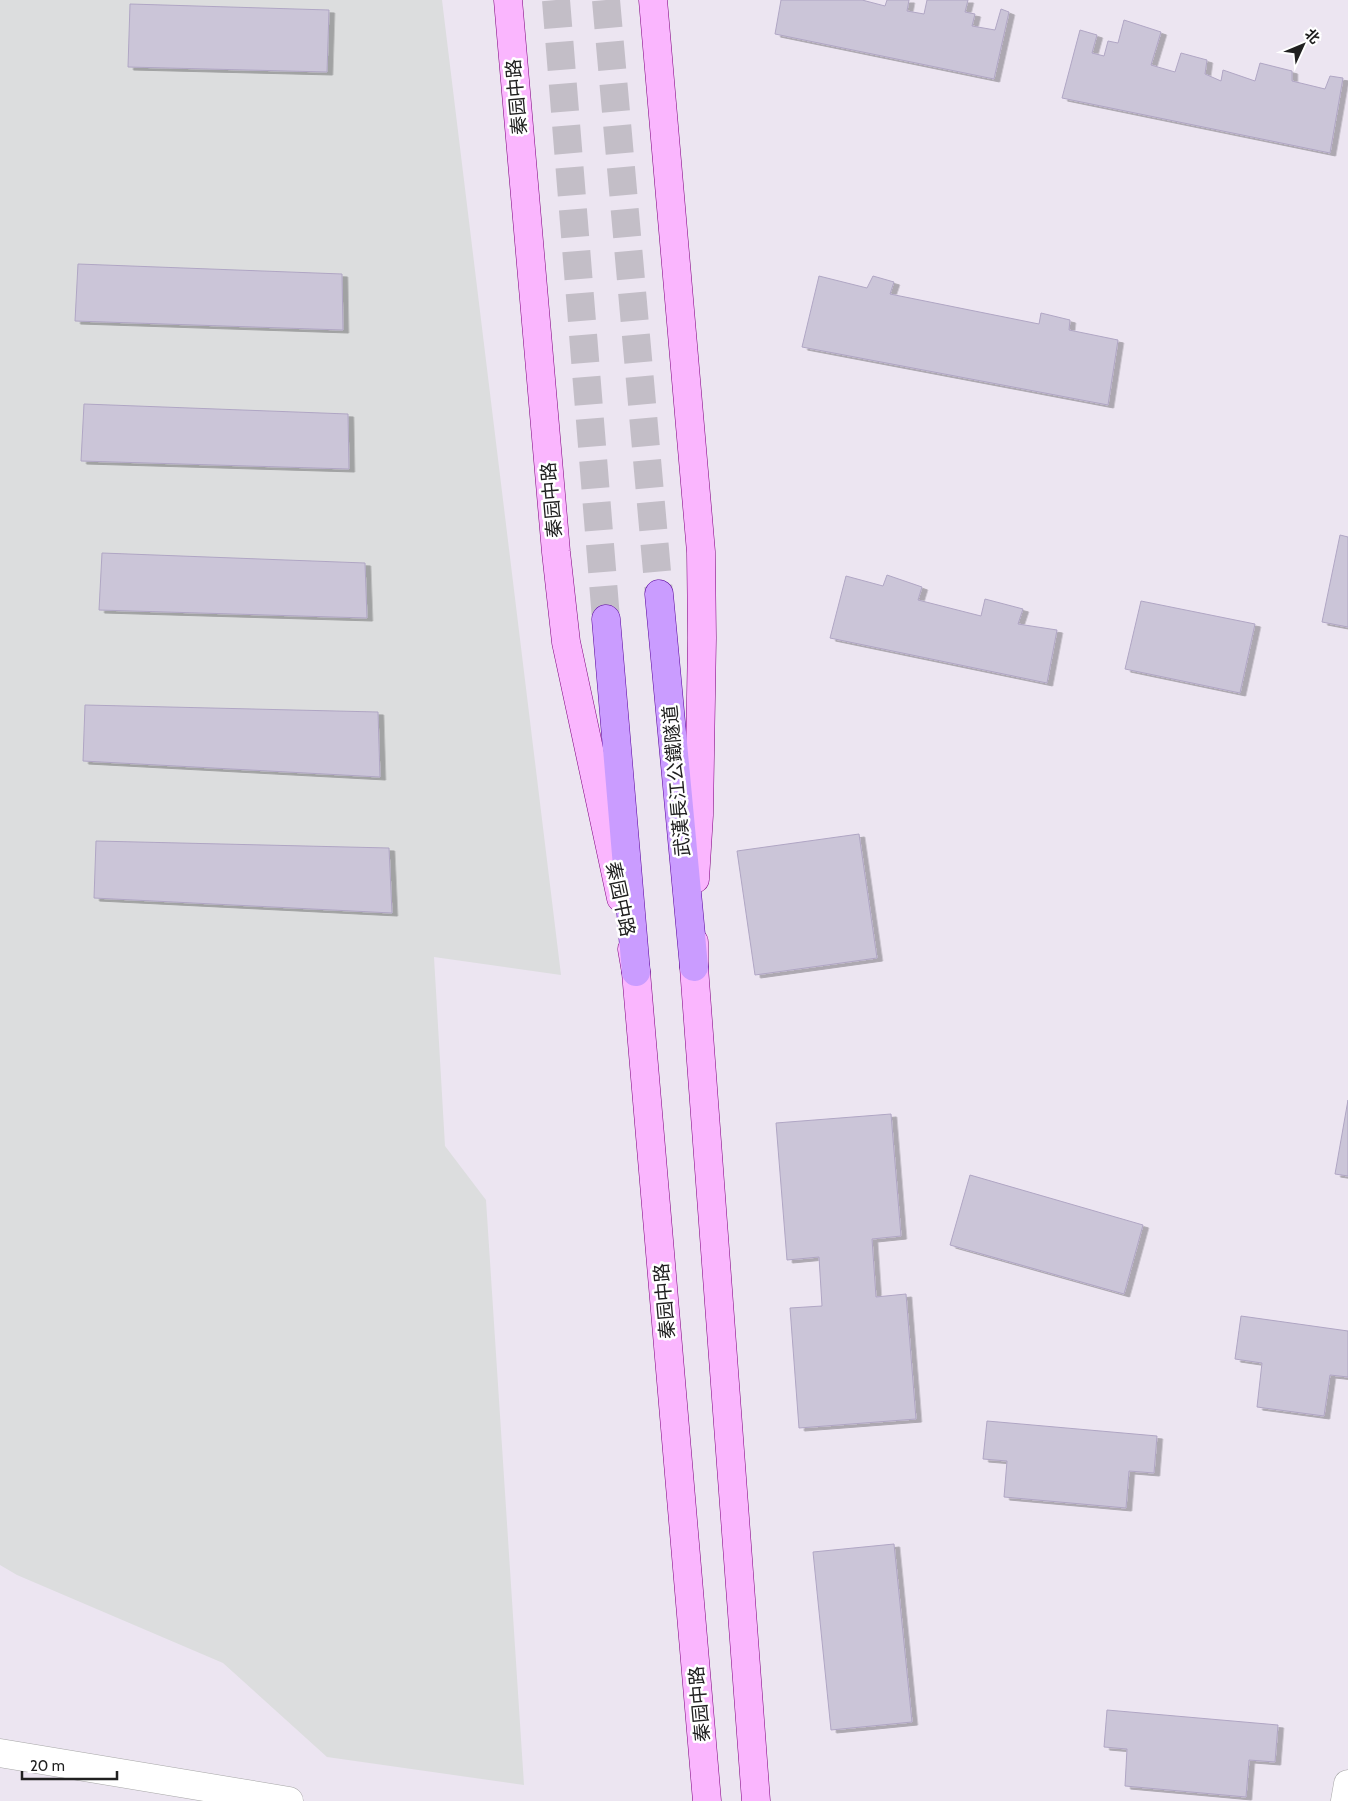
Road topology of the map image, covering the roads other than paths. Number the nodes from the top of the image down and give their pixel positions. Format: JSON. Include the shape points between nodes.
{"nodes":[{"id":1,"x":508,"y":0,"type":"edge"},
{"id":2,"x":652,"y":0,"type":"edge"},
{"id":3,"x":659,"y":594,"type":"tunnel mouth"},
{"id":4,"x":606,"y":619,"type":"tunnel mouth"},
{"id":5,"x":694,"y":967,"type":"junction"},
{"id":6,"x":636,"y":972,"type":"junction"},
{"id":7,"x":0,"y":1753,"type":"edge"},
{"id":8,"x":1348,"y":1784,"type":"edge"},
{"id":9,"x":289,"y":1801,"type":"edge"},
{"id":10,"x":707,"y":1801,"type":"edge"},
{"id":11,"x":756,"y":1801,"type":"edge"},
{"id":12,"x":1344,"y":1801,"type":"edge"}],
"edges":[{"from":1,"to":6,"type":"main road","name":"秦园中路","via":[[566,642]]},
{"from":2,"to":5,"type":"main road","via":[[701,552],[702,647]]},
{"from":3,"to":5,"type":"main road","name":"武漢長江公鐵隧道"},
{"from":4,"to":6,"type":"main road"},
{"from":5,"to":11,"type":"main road"},
{"from":6,"to":10,"type":"main road","name":"秦园中路"},
{"from":7,"to":9,"type":"street"},
{"from":8,"to":12,"type":"street"}]}
